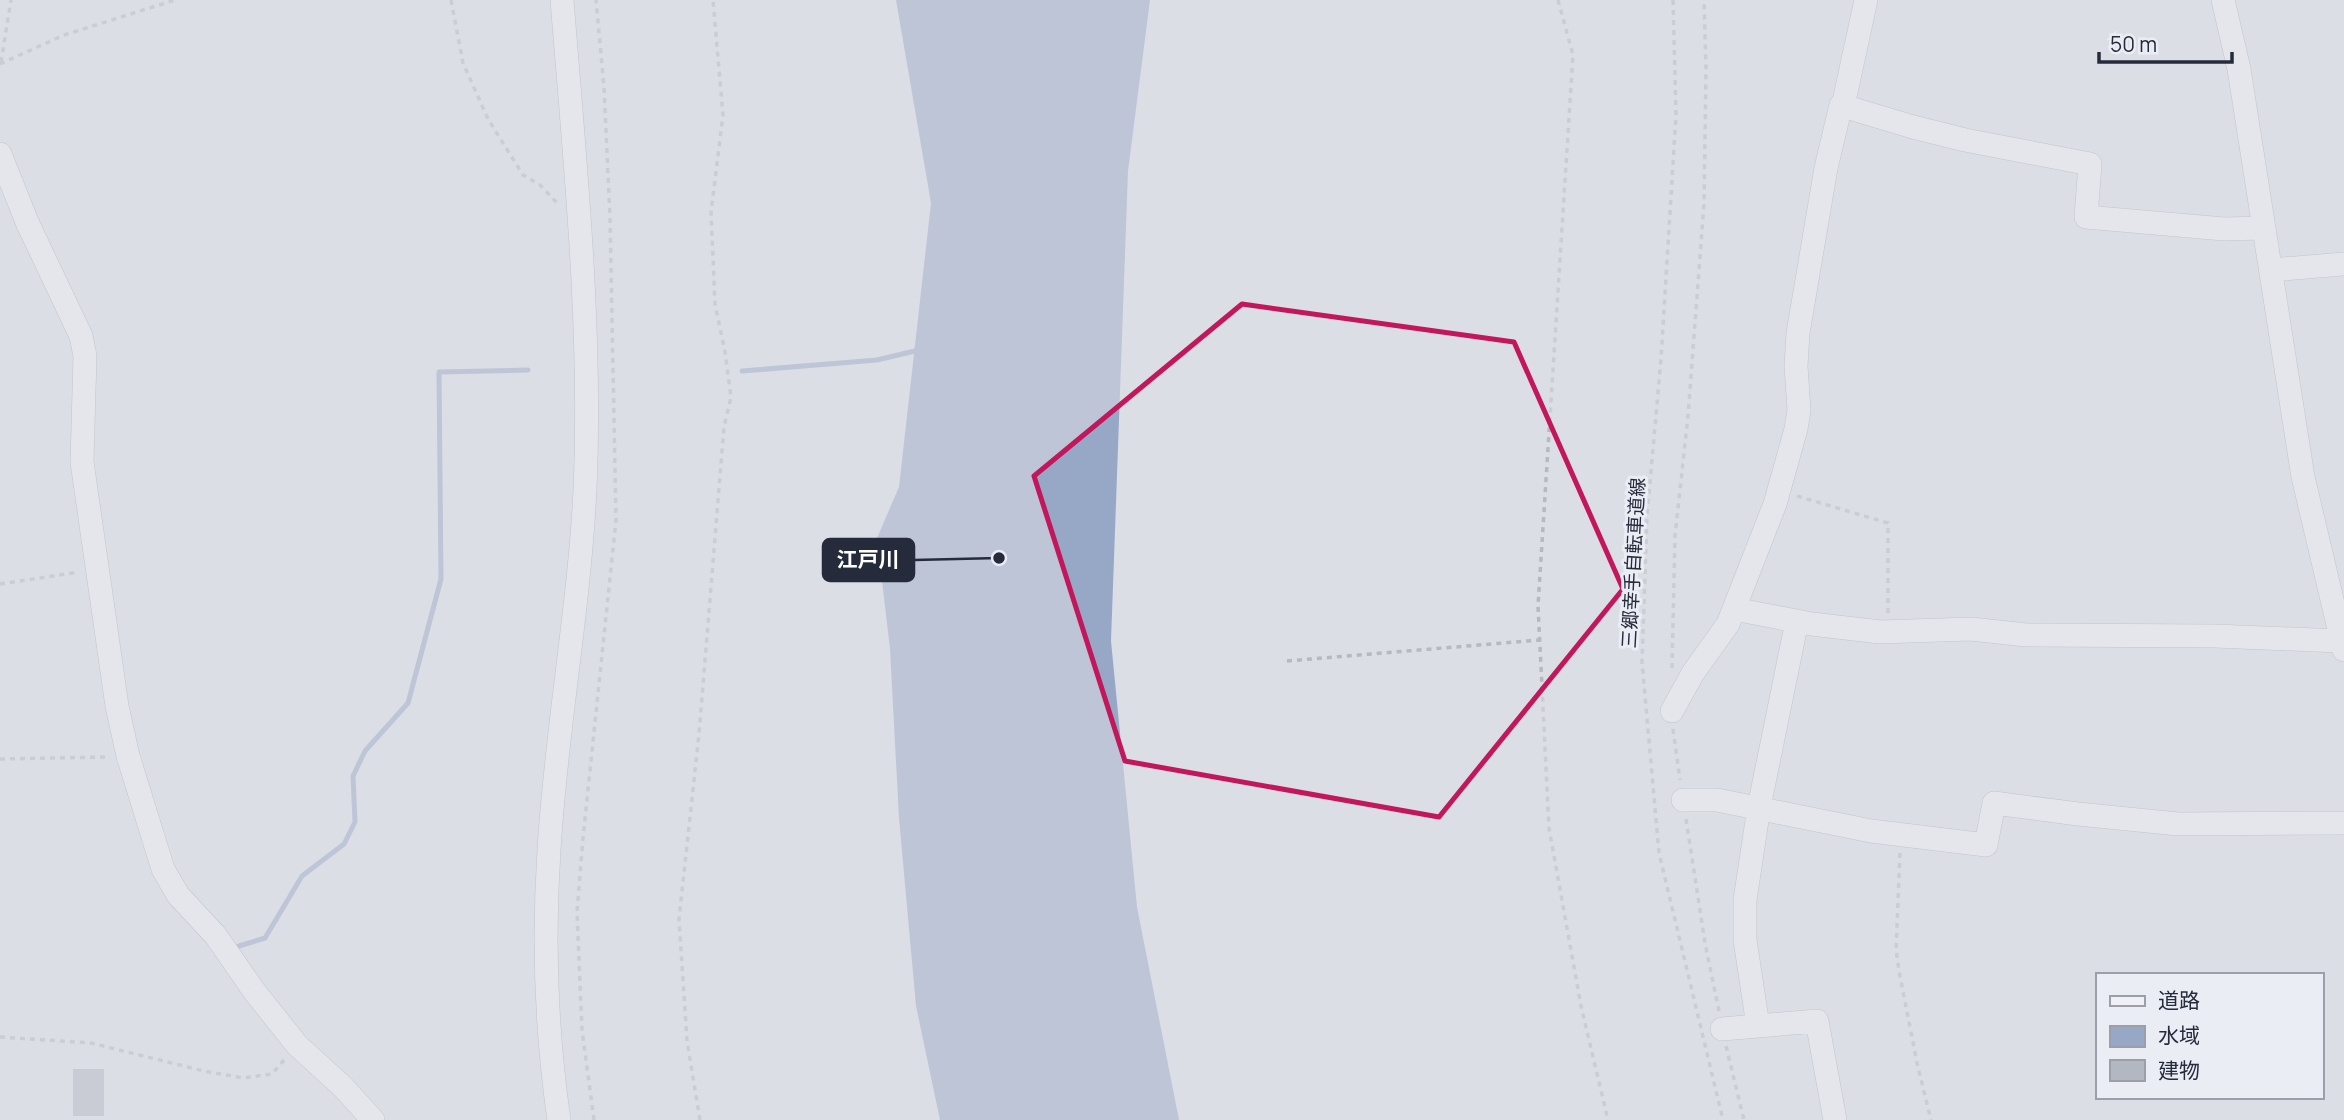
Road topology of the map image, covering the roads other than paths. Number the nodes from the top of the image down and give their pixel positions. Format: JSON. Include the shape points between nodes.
{"nodes":[{"id":1,"x":562,"y":0,"type":"edge"},
{"id":2,"x":1866,"y":0,"type":"edge"},
{"id":3,"x":2223,"y":0,"type":"edge"},
{"id":4,"x":1843,"y":106,"type":"junction"},
{"id":5,"x":0,"y":154,"type":"edge"},
{"id":6,"x":2263,"y":228,"type":"junction"},
{"id":7,"x":2344,"y":264,"type":"edge"},
{"id":8,"x":2271,"y":270,"type":"junction"},
{"id":9,"x":1734,"y":609,"type":"junction"},
{"id":10,"x":1797,"y":621,"type":"junction"},
{"id":11,"x":2342,"y":645,"type":"edge"},
{"id":12,"x":1672,"y":711,"type":"road end"},
{"id":13,"x":1683,"y":800,"type":"road end"},
{"id":14,"x":1759,"y":807,"type":"junction"},
{"id":15,"x":2344,"y":823,"type":"edge"},
{"id":16,"x":1758,"y":1026,"type":"junction"},
{"id":17,"x":1722,"y":1030,"type":"road end"},
{"id":18,"x":373,"y":1120,"type":"edge"},
{"id":19,"x":559,"y":1120,"type":"edge"},
{"id":20,"x":1835,"y":1120,"type":"edge"}],
"edges":[{"from":1,"to":19,"type":"street","via":[[580,230],[585,490],[546,903],[548,1027]]},
{"from":2,"to":4,"type":"street"},
{"from":3,"to":6,"type":"street","via":[[2239,69]]},
{"from":4,"to":6,"type":"street","via":[[1965,140],[2090,164],[2086,217]]},
{"from":4,"to":9,"type":"street","via":[[1826,168],[1798,333],[1799,410],[1779,490]]},
{"from":5,"to":18,"type":"street","via":[[81,336],[85,356],[82,462],[117,706],[163,869],[178,895],[216,936],[297,1045]]},
{"from":6,"to":8,"type":"street"},
{"from":7,"to":8,"type":"street"},
{"from":8,"to":11,"type":"street","via":[[2303,477]]},
{"from":9,"to":10,"type":"street"},
{"from":9,"to":12,"type":"street"},
{"from":10,"to":11,"type":"street","via":[[1888,633],[1971,629],[2026,635],[2227,636]]},
{"from":10,"to":14,"type":"street"},
{"from":13,"to":14,"type":"street"},
{"from":14,"to":15,"type":"street","via":[[1871,831],[1986,845],[1994,803],[2178,824]]},
{"from":14,"to":16,"type":"street","via":[[1743,925]]},
{"from":16,"to":17,"type":"street"},
{"from":16,"to":20,"type":"street","via":[[1817,1021]]}]}
